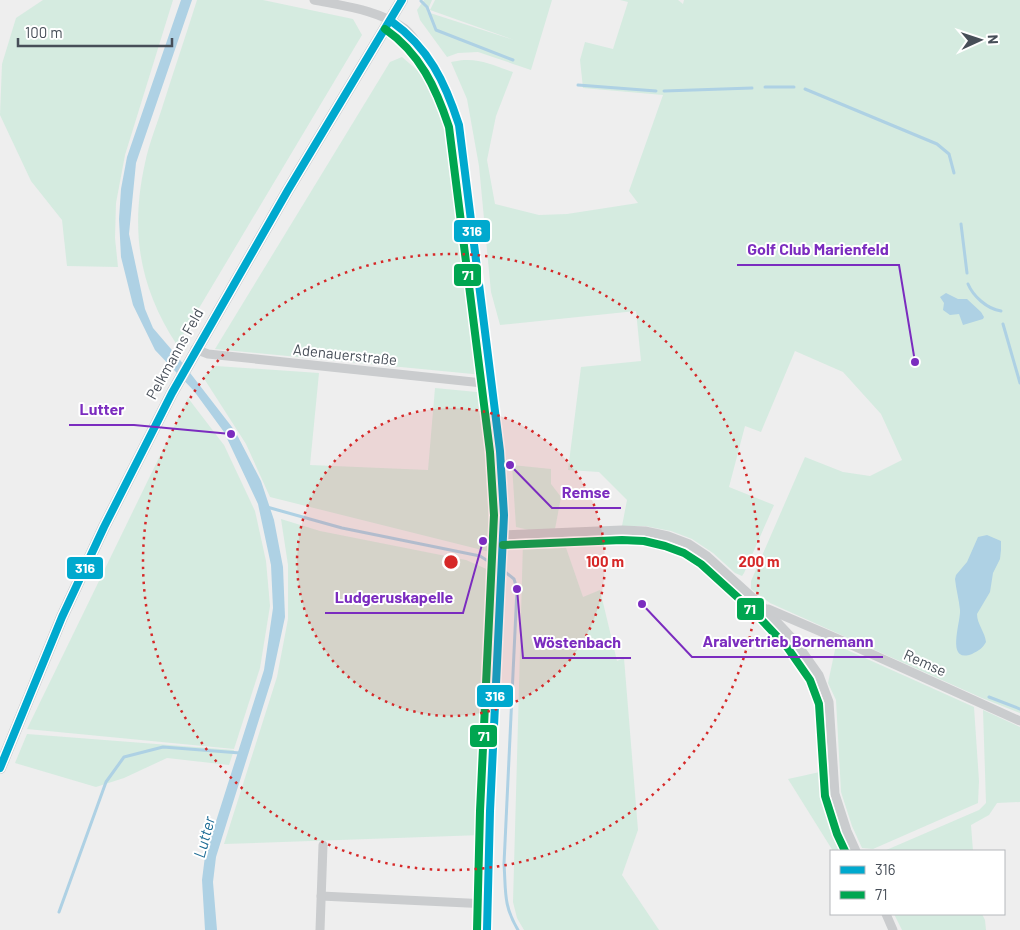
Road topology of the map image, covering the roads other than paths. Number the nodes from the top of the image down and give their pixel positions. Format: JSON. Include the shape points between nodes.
{"nodes":[{"id":1,"x":314,"y":0,"type":"edge"},
{"id":2,"x":402,"y":0,"type":"edge"},
{"id":3,"x":391,"y":21,"type":"junction"},
{"id":4,"x":193,"y":354,"type":"junction"},
{"id":5,"x":492,"y":384,"type":"junction"},
{"id":6,"x":503,"y":535,"type":"junction"},
{"id":7,"x":763,"y":607,"type":"junction"},
{"id":8,"x":1020,"y":721,"type":"edge"},
{"id":9,"x":0,"y":768,"type":"edge"},
{"id":10,"x":324,"y":845,"type":"dead end"},
{"id":11,"x":856,"y":850,"type":"edge"},
{"id":12,"x":321,"y":896,"type":"junction"},
{"id":13,"x":488,"y":904,"type":"junction"},
{"id":14,"x":886,"y":915,"type":"edge"},
{"id":15,"x":320,"y":930,"type":"edge"},
{"id":16,"x":487,"y":930,"type":"edge"},
{"id":17,"x":894,"y":930,"type":"edge"}],
"edges":[{"from":1,"to":3,"type":"street","via":[[352,7]]},
{"from":2,"to":3,"type":"main road","name":"Pelkmanns Feld"},
{"from":3,"to":4,"type":"main road","name":"Pelkmanns Feld"},
{"from":3,"to":5,"type":"street","via":[[406,30],[435,66],[452,101],[459,125]]},
{"from":4,"to":5,"type":"street","name":"Adenauerstraße"},
{"from":4,"to":9,"type":"main road","name":"Pelkmanns Feld","via":[[104,527],[62,617]]},
{"from":5,"to":6,"type":"street","via":[[502,465]]},
{"from":6,"to":7,"type":"street","via":[[622,530],[668,536],[690,544],[707,556]]},
{"from":6,"to":13,"type":"street"},
{"from":7,"to":8,"type":"street","name":"Remse"},
{"from":7,"to":11,"type":"street","via":[[795,641],[820,675],[829,702],[835,794]]},
{"from":10,"to":12,"type":"street"},
{"from":12,"to":13,"type":"street"},
{"from":12,"to":15,"type":"street"},
{"from":13,"to":16,"type":"street"},
{"from":14,"to":17,"type":"street"}]}
